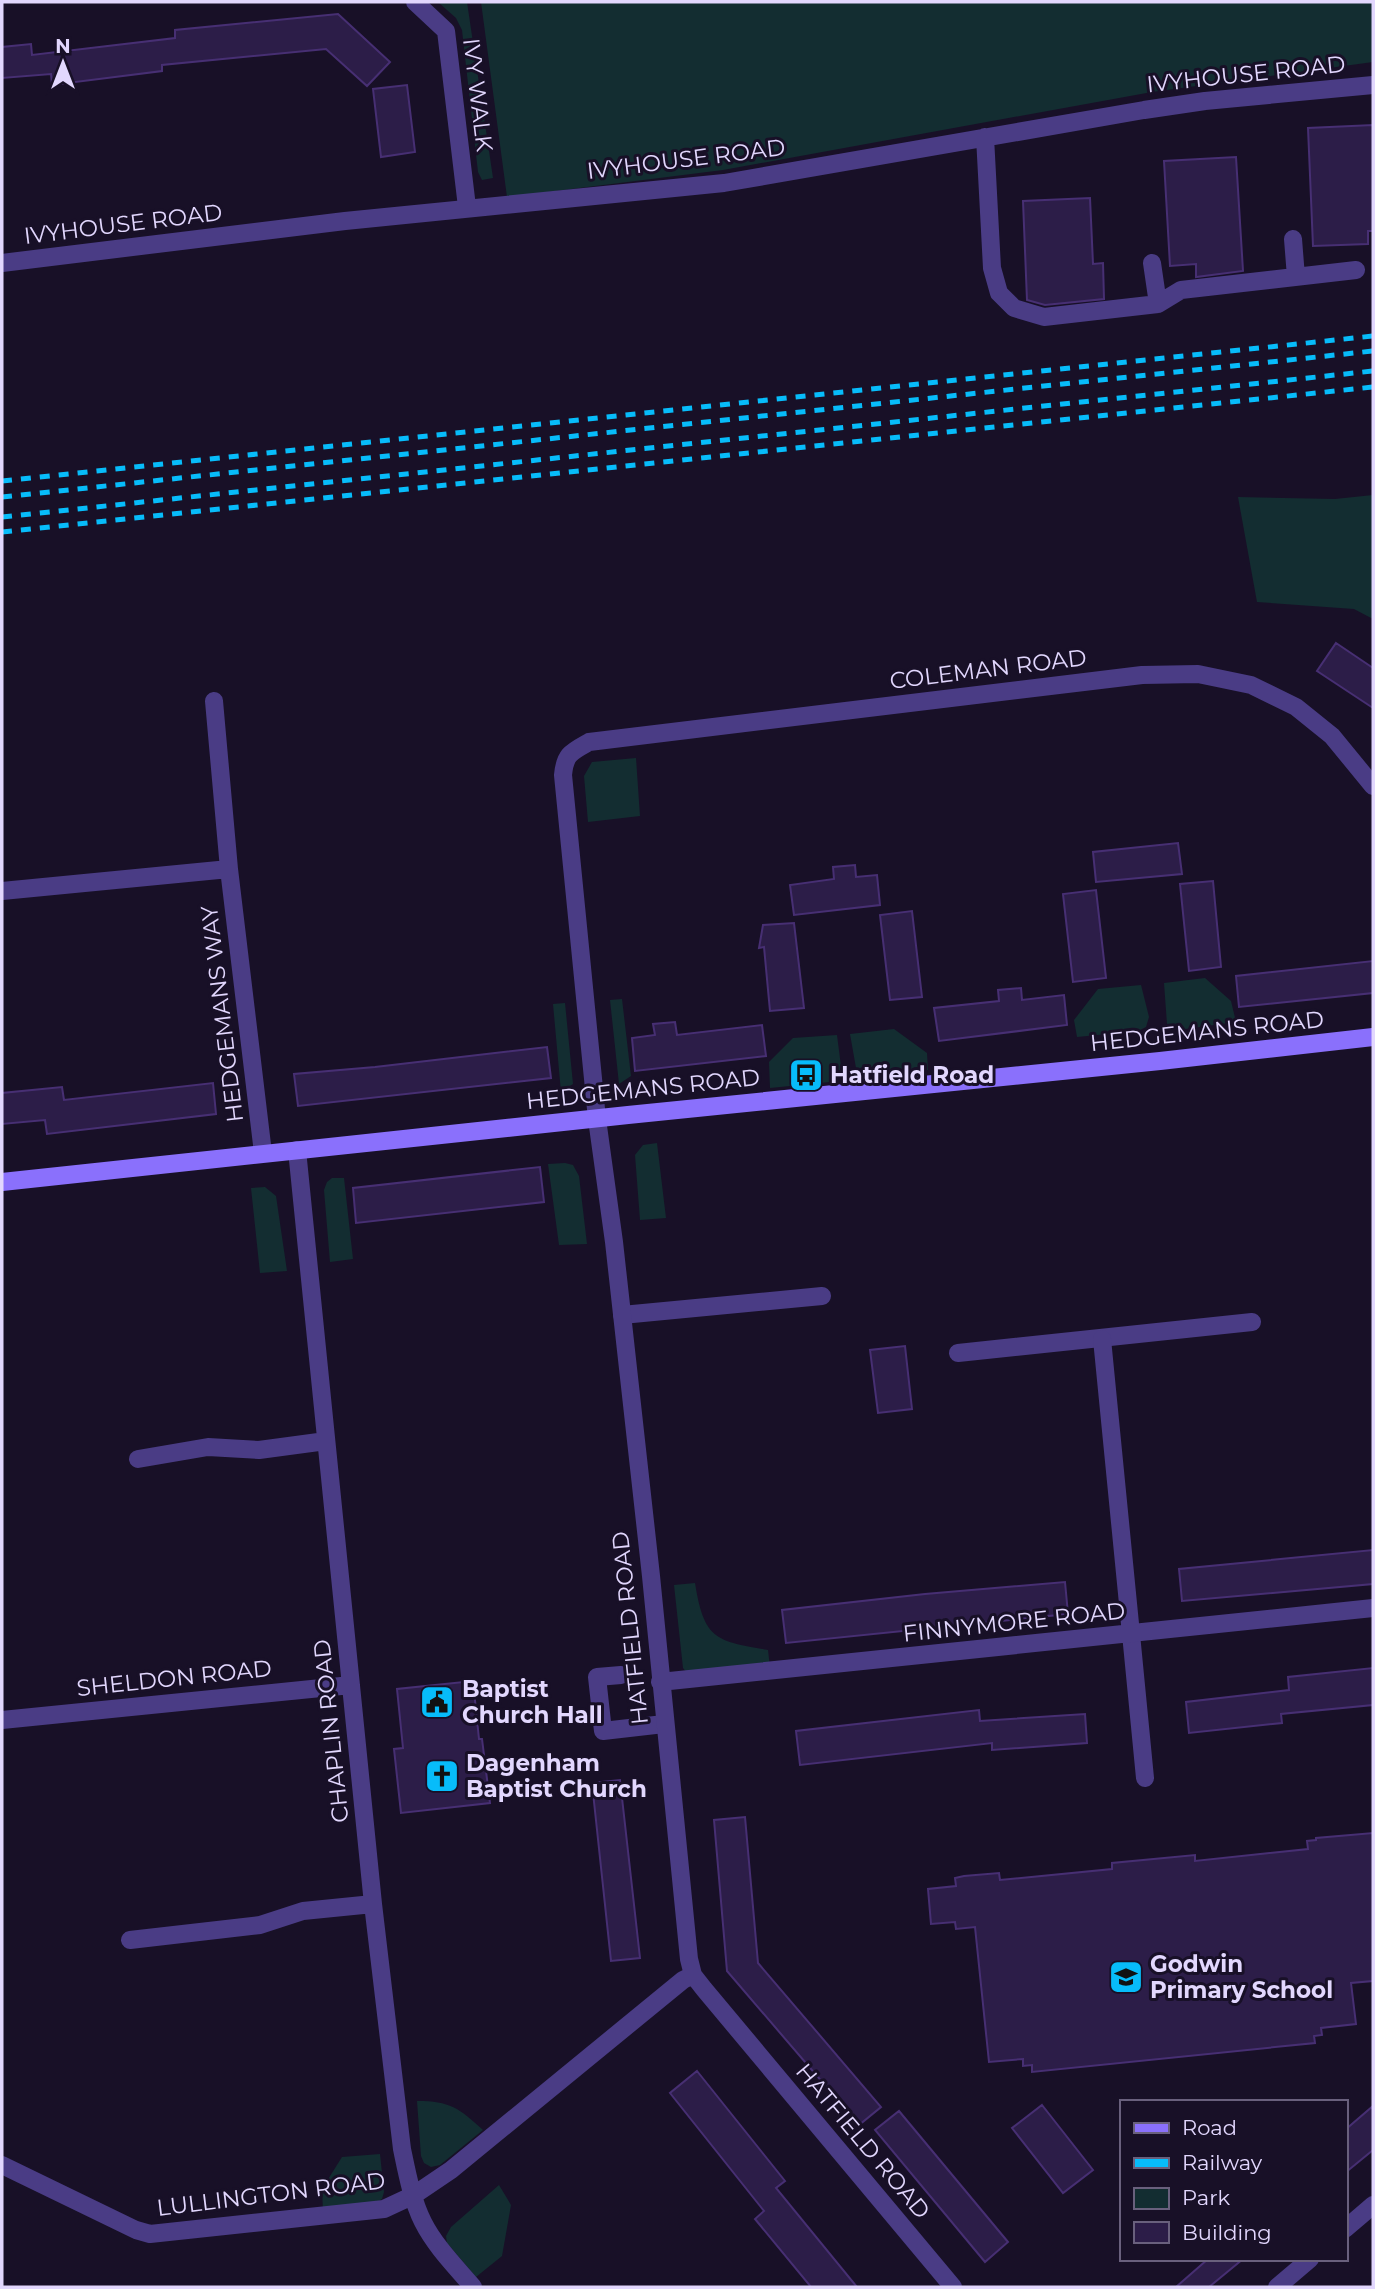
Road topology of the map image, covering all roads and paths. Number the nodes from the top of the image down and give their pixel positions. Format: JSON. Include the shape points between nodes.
{"nodes":[{"id":1,"x":415,"y":2,"type":"edge"},
{"id":2,"x":1373,"y":85,"type":"edge"},
{"id":3,"x":985,"y":137,"type":"junction"},
{"id":4,"x":467,"y":207,"type":"junction"},
{"id":5,"x":1293,"y":239,"type":"dead end"},
{"id":6,"x":1152,"y":263,"type":"dead end"},
{"id":7,"x":2,"y":264,"type":"edge"},
{"id":8,"x":1356,"y":270,"type":"dead end"},
{"id":9,"x":1296,"y":277,"type":"junction"},
{"id":10,"x":1157,"y":304,"type":"junction"},
{"id":11,"x":214,"y":701,"type":"dead end"},
{"id":12,"x":572,"y":751,"type":"joint"},
{"id":13,"x":1373,"y":786,"type":"edge"},
{"id":14,"x":229,"y":869,"type":"junction"},
{"id":15,"x":2,"y":891,"type":"edge"},
{"id":16,"x":1373,"y":1037,"type":"edge"},
{"id":17,"x":597,"y":1119,"type":"junction"},
{"id":18,"x":296,"y":1150,"type":"junction"},
{"id":19,"x":263,"y":1153,"type":"junction"},
{"id":20,"x":2,"y":1182,"type":"edge"},
{"id":21,"x":822,"y":1296,"type":"dead end"},
{"id":22,"x":622,"y":1315,"type":"junction"},
{"id":23,"x":1252,"y":1322,"type":"dead end"},
{"id":24,"x":1102,"y":1339,"type":"junction"},
{"id":25,"x":958,"y":1353,"type":"dead end"},
{"id":26,"x":326,"y":1441,"type":"junction"},
{"id":27,"x":138,"y":1459,"type":"dead end"},
{"id":28,"x":1373,"y":1608,"type":"edge"},
{"id":29,"x":1131,"y":1634,"type":"junction"},
{"id":30,"x":621,"y":1675,"type":"dead end"},
{"id":31,"x":660,"y":1682,"type":"junction"},
{"id":32,"x":351,"y":1685,"type":"junction"},
{"id":33,"x":2,"y":1720,"type":"edge"},
{"id":34,"x":664,"y":1724,"type":"junction"},
{"id":35,"x":1145,"y":1778,"type":"dead end"},
{"id":36,"x":373,"y":1903,"type":"junction"},
{"id":37,"x":130,"y":1940,"type":"dead end"},
{"id":38,"x":693,"y":1975,"type":"junction"},
{"id":39,"x":2,"y":2165,"type":"edge"},
{"id":40,"x":414,"y":2195,"type":"junction"},
{"id":41,"x":1373,"y":2205,"type":"edge"},
{"id":42,"x":1347,"y":2227,"type":"edge"},
{"id":43,"x":1308,"y":2261,"type":"edge"},
{"id":44,"x":473,"y":2287,"type":"edge"},
{"id":45,"x":953,"y":2287,"type":"edge"},
{"id":46,"x":1277,"y":2287,"type":"edge"}],
"edges":[{"from":1,"to":4,"type":"street","name":"IVY WALK","via":[[446,31]]},
{"from":2,"to":3,"type":"street","name":"IVYHOUSE ROAD","via":[[1205,101]]},
{"from":3,"to":4,"type":"street","name":"IVYHOUSE ROAD","via":[[723,183]]},
{"from":3,"to":10,"type":"street","via":[[992,268],[999,293],[1014,308],[1044,317]]},
{"from":4,"to":7,"type":"street","name":"IVYHOUSE ROAD"},
{"from":5,"to":9,"type":"street"},
{"from":6,"to":10,"type":"street"},
{"from":8,"to":9,"type":"street"},
{"from":9,"to":10,"type":"street","via":[[1181,290]]},
{"from":11,"to":14,"type":"street","name":"HEDGEMANS WAY"},
{"from":12,"to":13,"type":"street","name":"COLEMAN ROAD","via":[[589,742],[1142,676],[1198,674],[1251,685],[1296,707],[1332,736]]},
{"from":12,"to":17,"type":"street","name":"HATFIELD ROAD","via":[[564,760],[563,775]]},
{"from":14,"to":15,"type":"street","name":"HEDGEMANS WAY"},
{"from":14,"to":19,"type":"street","name":"HEDGEMANS WAY"},
{"from":16,"to":17,"type":"street","name":"HEDGEMANS ROAD"},
{"from":17,"to":18,"type":"street","name":"HEDGEMANS ROAD"},
{"from":17,"to":22,"type":"street","name":"HATFIELD ROAD"},
{"from":18,"to":19,"type":"street","name":"HEDGEMANS ROAD"},
{"from":18,"to":26,"type":"street","name":"CHAPLIN ROAD"},
{"from":19,"to":20,"type":"street","name":"HEDGEMANS ROAD"},
{"from":21,"to":22,"type":"street"},
{"from":22,"to":31,"type":"street","name":"HATFIELD ROAD"},
{"from":23,"to":24,"type":"street"},
{"from":24,"to":25,"type":"street"},
{"from":24,"to":29,"type":"street"},
{"from":26,"to":27,"type":"street","via":[[259,1450],[208,1447]]},
{"from":26,"to":32,"type":"street","name":"CHAPLIN ROAD"},
{"from":28,"to":29,"type":"street","name":"FINNYMORE ROAD"},
{"from":29,"to":31,"type":"street","name":"FINNYMORE ROAD"},
{"from":29,"to":35,"type":"street"},
{"from":30,"to":34,"type":"street","via":[[597,1678],[603,1731]]},
{"from":31,"to":34,"type":"street","name":"HATFIELD ROAD"},
{"from":32,"to":33,"type":"street","name":"SHELDON ROAD"},
{"from":32,"to":36,"type":"street","name":"CHAPLIN ROAD"},
{"from":34,"to":38,"type":"street","name":"HATFIELD ROAD"},
{"from":36,"to":37,"type":"street","via":[[303,1912],[260,1925]]},
{"from":36,"to":40,"type":"street","name":"CHAPLIN ROAD","via":[[402,2149]]},
{"from":38,"to":40,"type":"street","name":"LULLINGTON ROAD","via":[[452,2170]]},
{"from":38,"to":45,"type":"street","name":"HATFIELD ROAD"},
{"from":39,"to":40,"type":"street","name":"LULLINGTON ROAD","via":[[150,2234],[384,2209]]},
{"from":40,"to":44,"type":"street","name":"CHAPLIN ROAD","via":[[422,2221]]},
{"from":41,"to":42,"type":"street"},
{"from":43,"to":46,"type":"street"}]}
